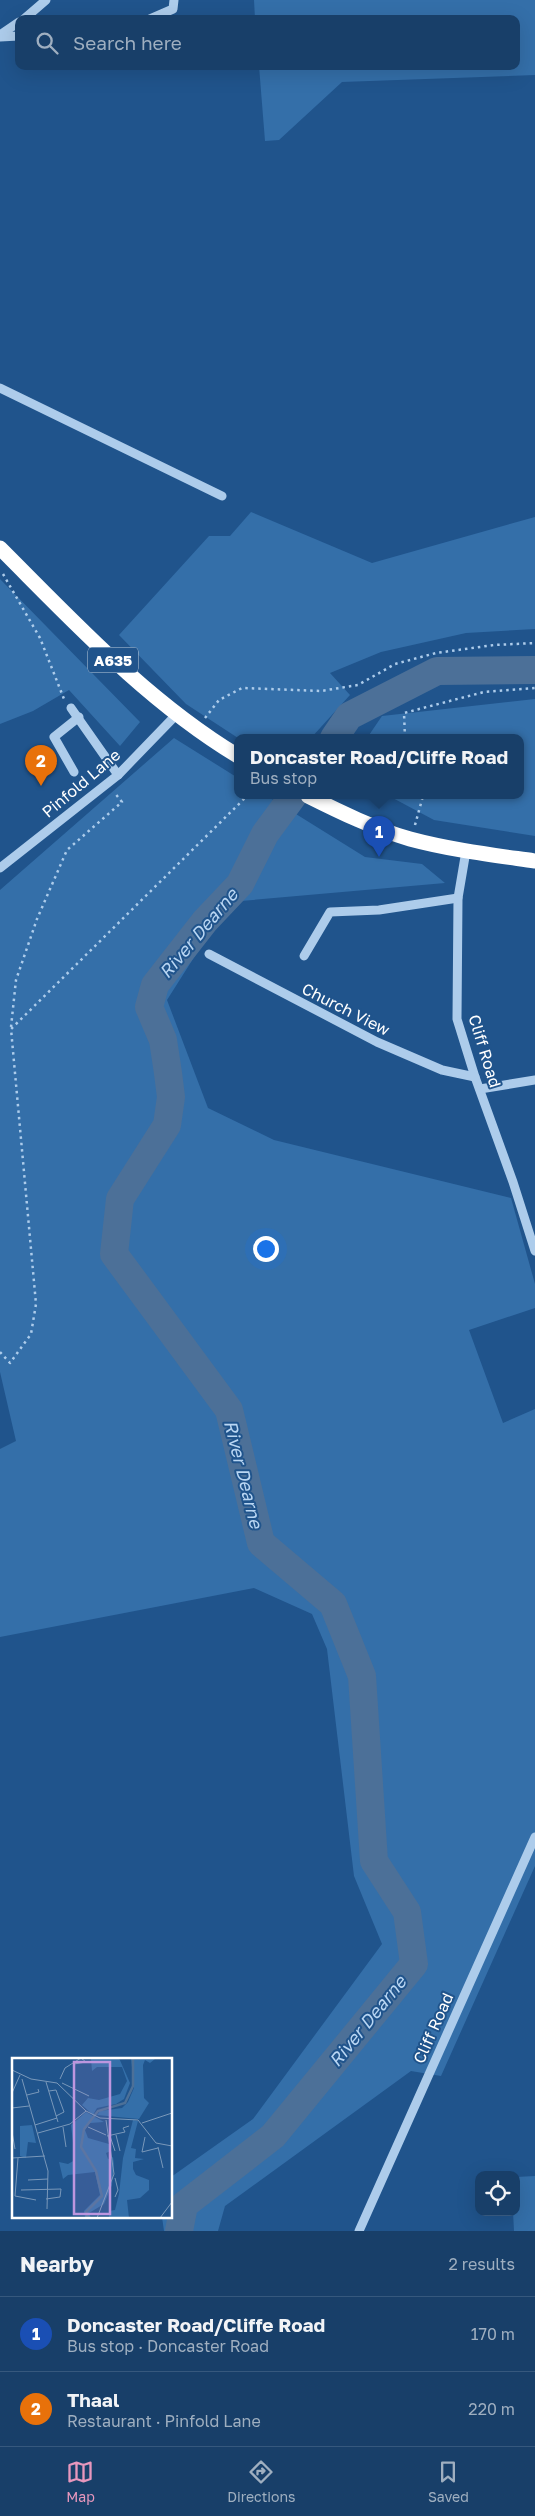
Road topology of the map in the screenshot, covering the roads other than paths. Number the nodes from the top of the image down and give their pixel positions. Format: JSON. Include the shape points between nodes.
{"nodes":[{"id":1,"x":46,"y":0,"type":"edge"},
{"id":2,"x":174,"y":0,"type":"edge"},
{"id":3,"x":29,"y":15,"type":"edge"},
{"id":4,"x":159,"y":15,"type":"edge"},
{"id":5,"x":15,"y":25,"type":"edge"},
{"id":6,"x":0,"y":36,"type":"edge"},
{"id":7,"x":15,"y":36,"type":"edge"},
{"id":8,"x":0,"y":388,"type":"edge"},
{"id":9,"x":222,"y":496,"type":"dead end"},
{"id":10,"x":0,"y":548,"type":"edge"},
{"id":11,"x":71,"y":708,"type":"road end"},
{"id":12,"x":176,"y":715,"type":"junction"},
{"id":13,"x":79,"y":718,"type":"junction"},
{"id":14,"x":234,"y":753,"type":"edge"},
{"id":15,"x":74,"y":772,"type":"dead end"},
{"id":16,"x":118,"y":775,"type":"junction"},
{"id":17,"x":314,"y":799,"type":"edge"},
{"id":18,"x":466,"y":851,"type":"junction"},
{"id":19,"x":535,"y":861,"type":"edge"},
{"id":20,"x":0,"y":868,"type":"edge"},
{"id":21,"x":458,"y":898,"type":"junction"},
{"id":22,"x":209,"y":954,"type":"dead end"},
{"id":23,"x":304,"y":956,"type":"dead end"},
{"id":24,"x":475,"y":1077,"type":"junction"},
{"id":25,"x":535,"y":1080,"type":"edge"},
{"id":26,"x":480,"y":1089,"type":"junction"},
{"id":27,"x":535,"y":1251,"type":"edge"},
{"id":28,"x":535,"y":1837,"type":"edge"},
{"id":29,"x":359,"y":2231,"type":"edge"}],
"edges":[{"from":1,"to":3,"type":"street"},
{"from":2,"to":4,"type":"street","via":[[173,9]]},
{"from":5,"to":6,"type":"street"},
{"from":6,"to":7,"type":"street"},
{"from":8,"to":9,"type":"street"},
{"from":10,"to":12,"type":"highway","number":"A635","via":[[128,674]]},
{"from":11,"to":13,"type":"street"},
{"from":12,"to":14,"type":"highway","number":"A635"},
{"from":12,"to":16,"type":"street","name":"Pinfold Lane"},
{"from":13,"to":15,"type":"street","via":[[54,737]]},
{"from":13,"to":16,"type":"street"},
{"from":16,"to":20,"type":"street","name":"Pinfold Lane"},
{"from":17,"to":18,"type":"highway","via":[[410,839]]},
{"from":18,"to":19,"type":"highway"},
{"from":18,"to":21,"type":"street","name":"Cliff Road"},
{"from":21,"to":23,"type":"street","via":[[379,910],[330,912]]},
{"from":21,"to":24,"type":"street","name":"Cliff Road","via":[[457,1019]]},
{"from":22,"to":24,"type":"street","name":"Church View","via":[[377,1042],[442,1070]]},
{"from":24,"to":26,"type":"street","name":"Cliff Road"},
{"from":25,"to":26,"type":"street"},
{"from":26,"to":27,"type":"street","name":"Cliff Road"},
{"from":28,"to":29,"type":"street","name":"Cliff Road"}]}
